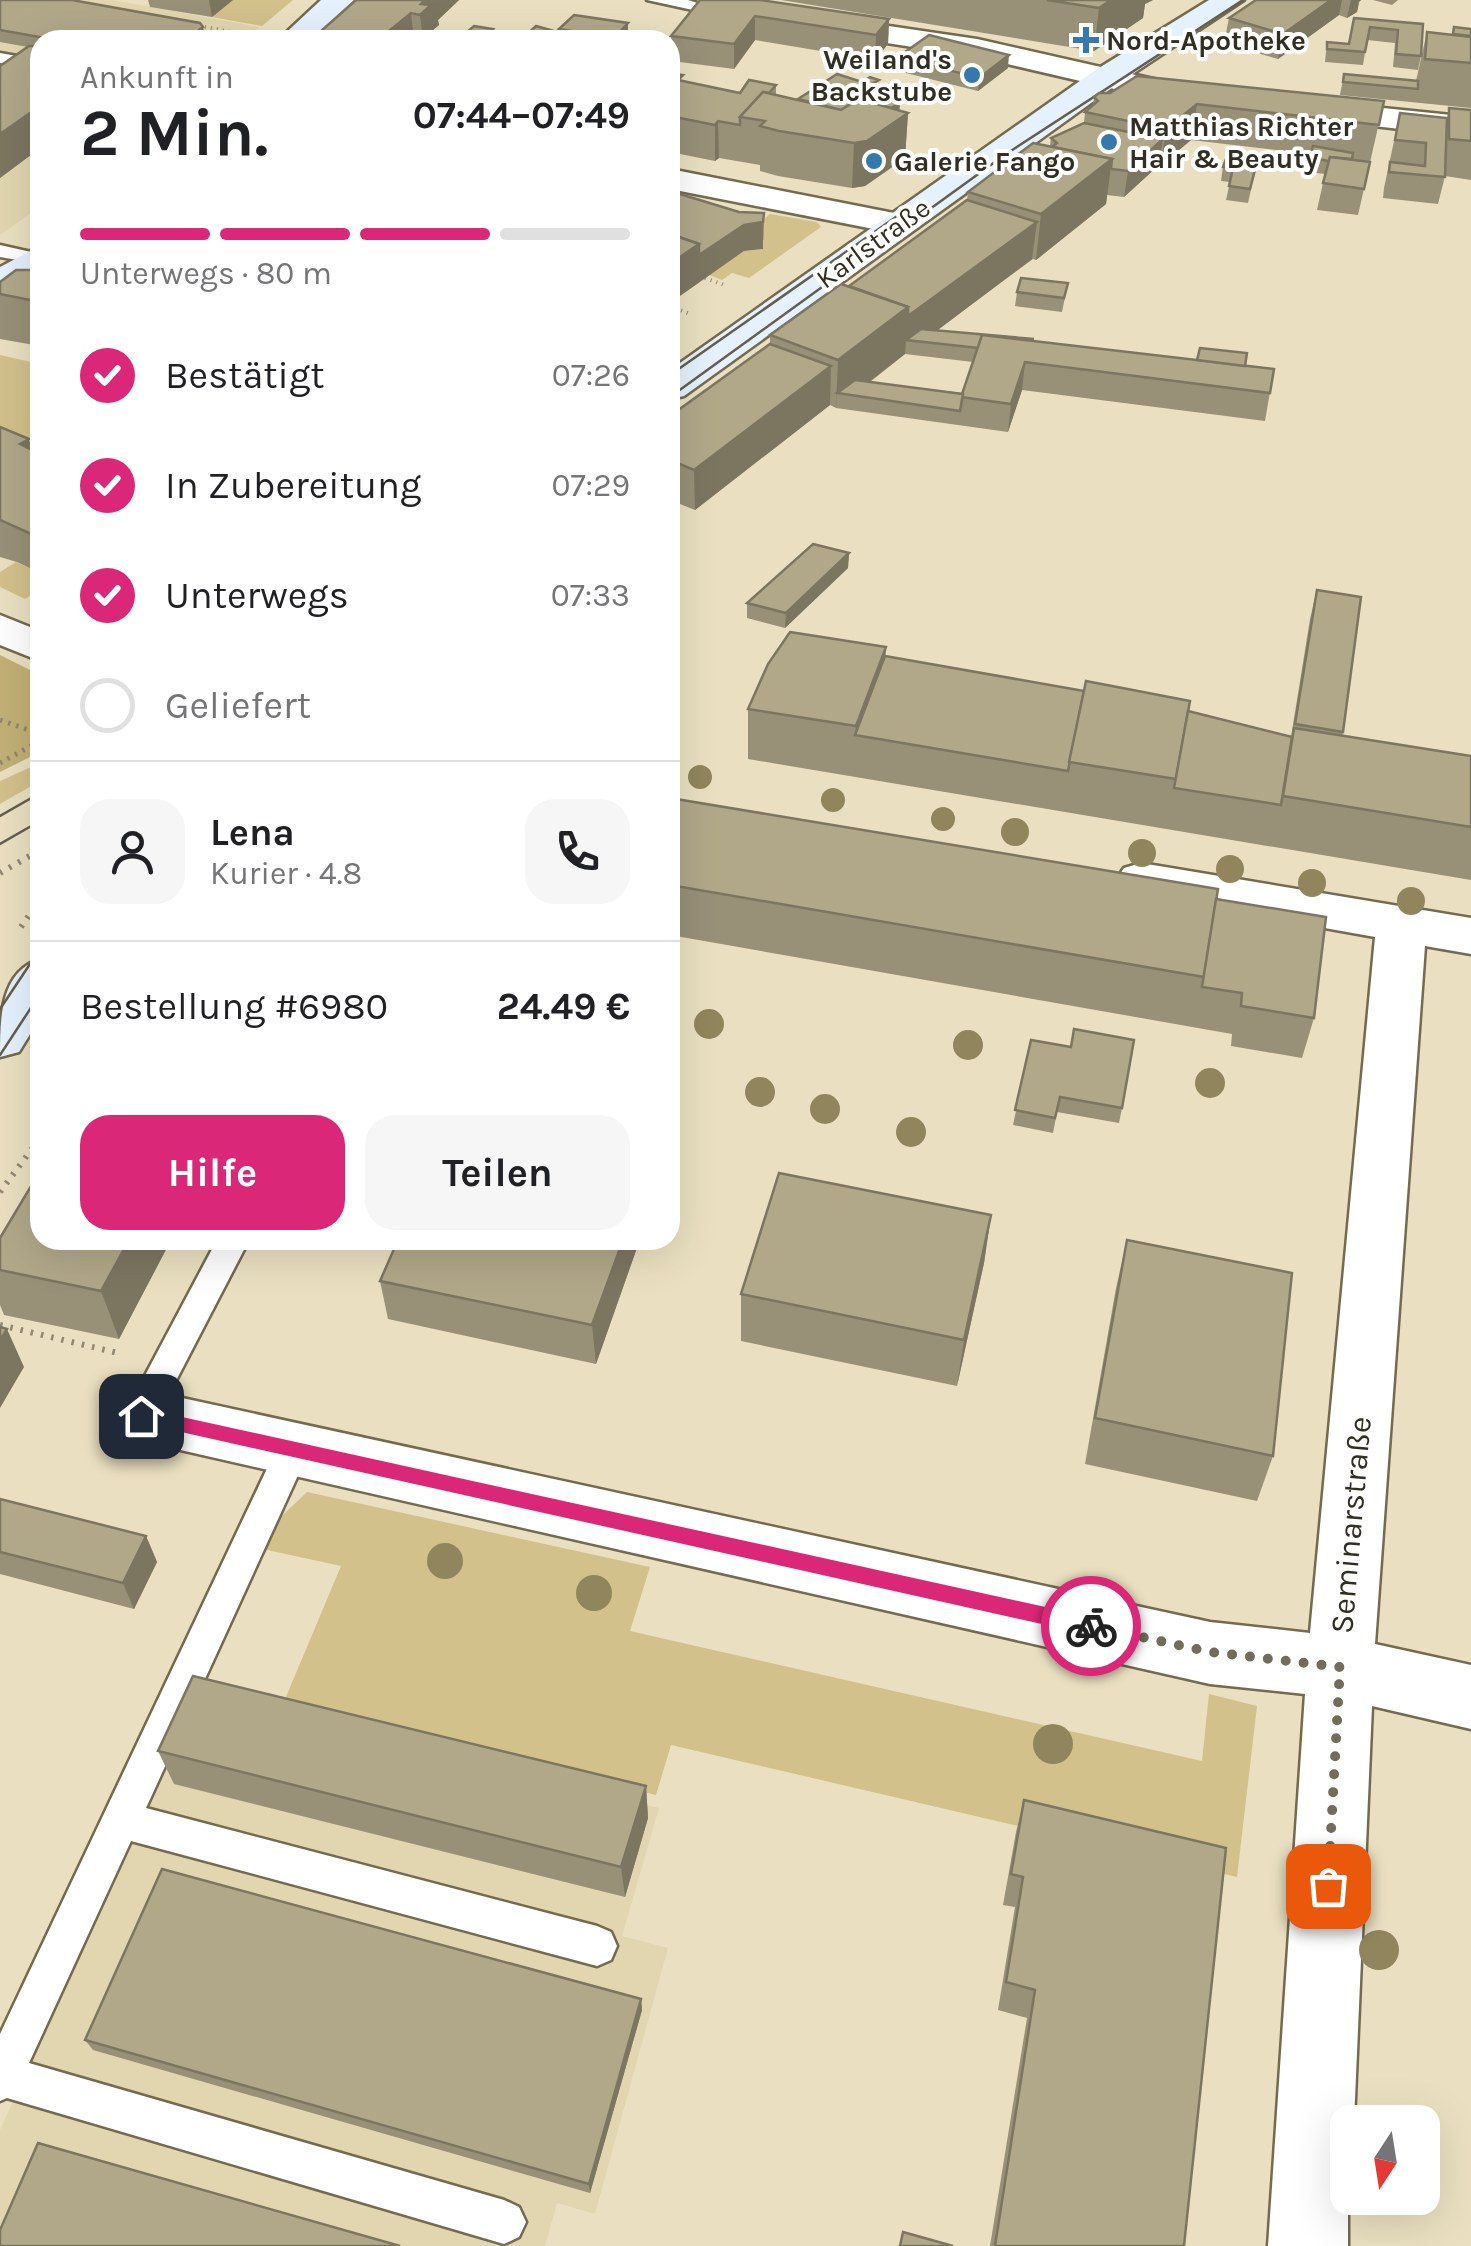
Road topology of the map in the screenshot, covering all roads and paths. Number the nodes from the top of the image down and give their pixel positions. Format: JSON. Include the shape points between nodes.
{"nodes":[{"id":1,"x":338,"y":0,"type":"edge"},
{"id":2,"x":655,"y":0,"type":"edge"},
{"id":3,"x":1228,"y":0,"type":"edge"},
{"id":4,"x":702,"y":7,"type":"joint"},
{"id":5,"x":741,"y":13,"type":"edge"},
{"id":6,"x":780,"y":19,"type":"edge"},
{"id":7,"x":196,"y":26,"type":"edge"},
{"id":8,"x":219,"y":30,"type":"edge"},
{"id":9,"x":304,"y":30,"type":"edge"},
{"id":10,"x":0,"y":58,"type":"edge"},
{"id":11,"x":30,"y":63,"type":"edge"},
{"id":12,"x":30,"y":67,"type":"edge"},
{"id":13,"x":1105,"y":78,"type":"junction"},
{"id":14,"x":0,"y":83,"type":"edge"},
{"id":15,"x":1234,"y":103,"type":"edge"},
{"id":16,"x":1272,"y":107,"type":"edge"},
{"id":17,"x":1471,"y":127,"type":"edge"},
{"id":18,"x":680,"y":182,"type":"edge"},
{"id":19,"x":900,"y":224,"type":"junction"},
{"id":20,"x":0,"y":251,"type":"edge"},
{"id":21,"x":30,"y":256,"type":"edge"},
{"id":22,"x":30,"y":264,"type":"edge"},
{"id":23,"x":705,"y":278,"type":"edge"},
{"id":24,"x":0,"y":282,"type":"edge"},
{"id":25,"x":734,"y":289,"type":"dead end"},
{"id":26,"x":680,"y":381,"type":"edge"},
{"id":27,"x":0,"y":628,"type":"edge"},
{"id":28,"x":30,"y":643,"type":"edge"},
{"id":29,"x":0,"y":720,"type":"edge"},
{"id":30,"x":30,"y":733,"type":"edge"},
{"id":31,"x":30,"y":744,"type":"edge"},
{"id":32,"x":0,"y":763,"type":"edge"},
{"id":33,"x":30,"y":856,"type":"edge"},
{"id":34,"x":1093,"y":872,"type":"edge"},
{"id":35,"x":0,"y":873,"type":"edge"},
{"id":36,"x":1401,"y":924,"type":"junction"},
{"id":37,"x":1471,"y":936,"type":"edge"},
{"id":38,"x":30,"y":992,"type":"edge"},
{"id":39,"x":0,"y":1038,"type":"edge"},
{"id":40,"x":30,"y":1152,"type":"edge"},
{"id":41,"x":0,"y":1192,"type":"edge"},
{"id":42,"x":227,"y":1250,"type":"edge"},
{"id":43,"x":0,"y":1326,"type":"edge"},
{"id":44,"x":154,"y":1390,"type":"junction"},
{"id":45,"x":294,"y":1449,"type":"junction"},
{"id":46,"x":1340,"y":1667,"type":"junction"},
{"id":47,"x":1471,"y":1697,"type":"edge"},
{"id":48,"x":121,"y":1820,"type":"junction"},
{"id":49,"x":598,"y":1946,"type":"dead end"},
{"id":50,"x":1,"y":2078,"type":"edge"},
{"id":51,"x":504,"y":2222,"type":"dead end"},
{"id":52,"x":1308,"y":2246,"type":"edge"}],
"edges":[{"from":1,"to":9,"type":"street"},
{"from":2,"to":4,"type":"lane"},
{"from":3,"to":13,"type":"street","name":"Karlstraße"},
{"from":4,"to":5,"type":"street"},
{"from":6,"to":13,"type":"street","via":[[977,48]]},
{"from":7,"to":8,"type":"path"},
{"from":10,"to":11,"type":"lane"},
{"from":12,"to":14,"type":"lane"},
{"from":13,"to":15,"type":"street","via":[[1175,97]]},
{"from":13,"to":19,"type":"street","name":"Karlstraße"},
{"from":16,"to":17,"type":"street"},
{"from":18,"to":19,"type":"street"},
{"from":19,"to":26,"type":"street","name":"Karlstraße"},
{"from":20,"to":21,"type":"lane"},
{"from":22,"to":24,"type":"street"},
{"from":23,"to":25,"type":"path"},
{"from":27,"to":28,"type":"street"},
{"from":29,"to":30,"type":"path"},
{"from":31,"to":32,"type":"path"},
{"from":33,"to":35,"type":"path"},
{"from":34,"to":36,"type":"street"},
{"from":36,"to":37,"type":"street"},
{"from":36,"to":46,"type":"street","name":"Seminarstraße"},
{"from":38,"to":39,"type":"street"},
{"from":40,"to":41,"type":"path"},
{"from":42,"to":44,"type":"lane"},
{"from":43,"to":44,"type":"path"},
{"from":44,"to":45,"type":"street"},
{"from":45,"to":46,"type":"street","via":[[1210,1652]]},
{"from":45,"to":48,"type":"lane"},
{"from":46,"to":47,"type":"street"},
{"from":46,"to":52,"type":"street","name":"Seminarstraße"},
{"from":48,"to":49,"type":"lane"},
{"from":48,"to":50,"type":"lane"},
{"from":50,"to":51,"type":"lane"}]}
